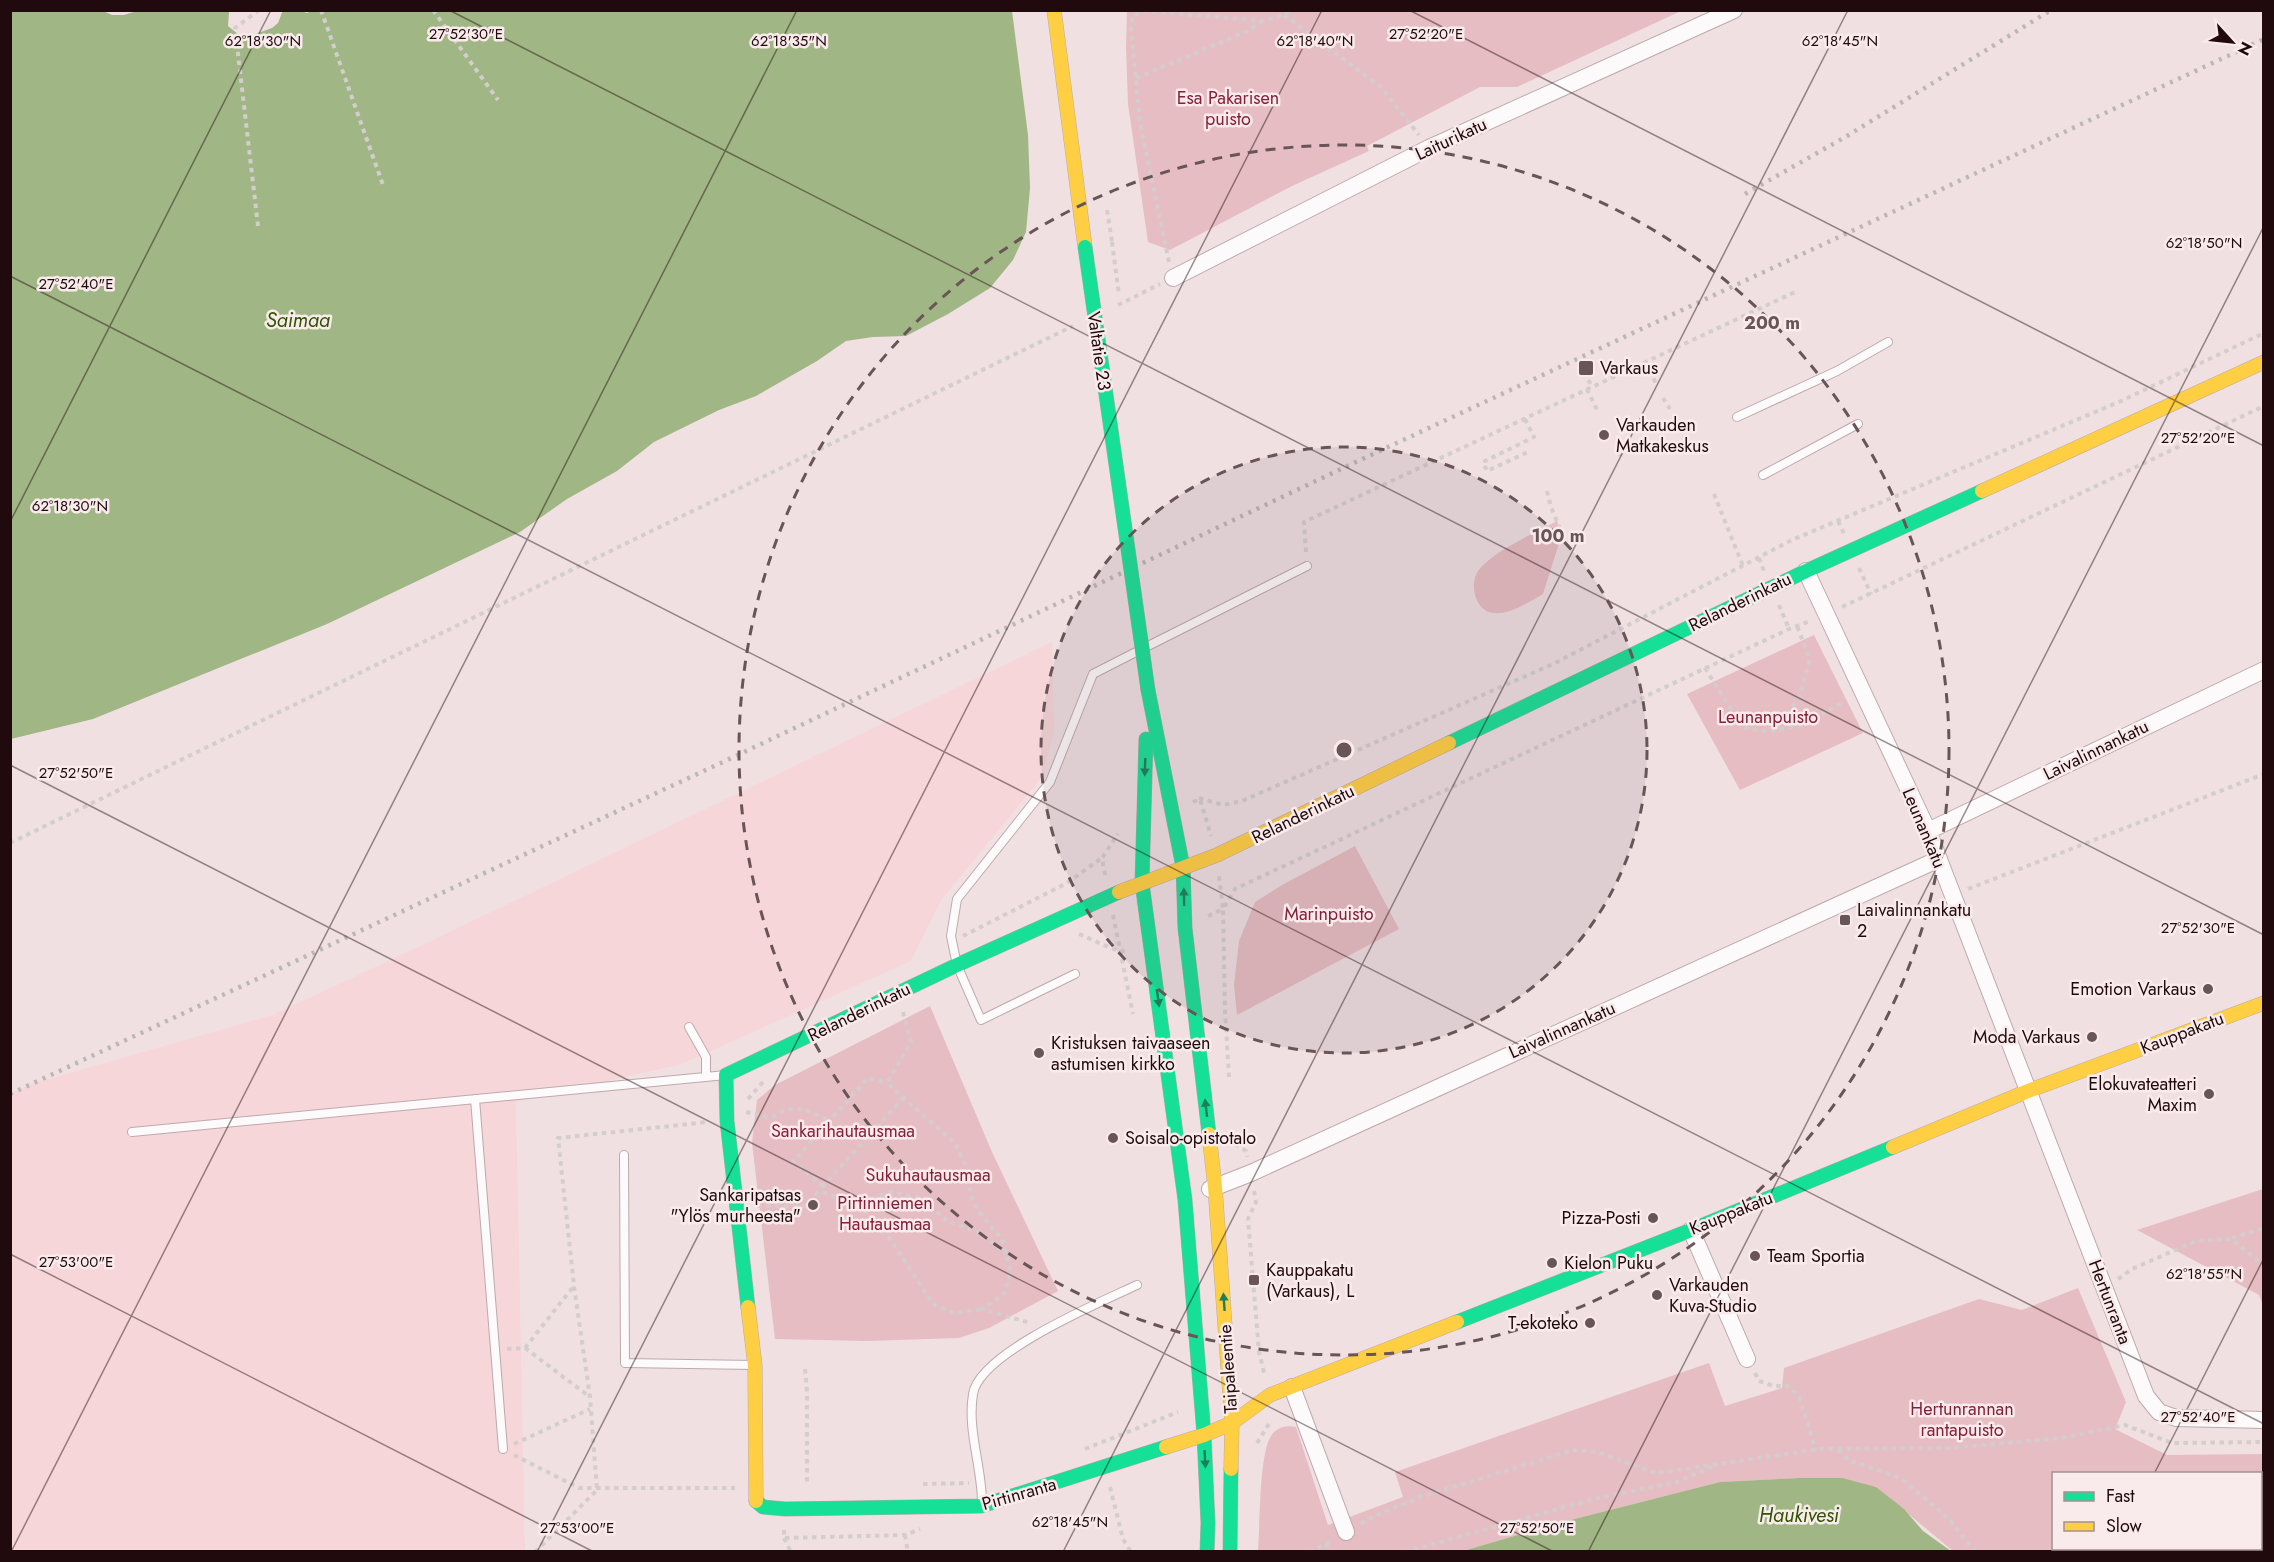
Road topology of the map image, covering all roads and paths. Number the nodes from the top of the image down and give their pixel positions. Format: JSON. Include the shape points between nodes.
{"nodes":[{"id":1,"x":259,"y":10,"type":"edge"},
{"id":2,"x":321,"y":10,"type":"edge"},
{"id":3,"x":433,"y":10,"type":"edge"},
{"id":4,"x":1054,"y":10,"type":"edge"},
{"id":5,"x":1290,"y":10,"type":"edge"},
{"id":6,"x":1734,"y":10,"type":"edge"},
{"id":7,"x":1284,"y":15,"type":"junction"},
{"id":8,"x":1263,"y":21,"type":"junction"},
{"id":9,"x":1136,"y":78,"type":"junction"},
{"id":10,"x":498,"y":100,"type":"dead end"},
{"id":11,"x":1429,"y":148,"type":"junction"},
{"id":12,"x":384,"y":188,"type":"dead end"},
{"id":13,"x":258,"y":226,"type":"dead end"},
{"id":14,"x":1173,"y":278,"type":"junction"},
{"id":15,"x":1795,"y":292,"type":"dead end"},
{"id":16,"x":1113,"y":307,"type":"dead end"},
{"id":17,"x":1082,"y":322,"type":"dead end"},
{"id":18,"x":2264,"y":333,"type":"edge"},
{"id":19,"x":1888,"y":342,"type":"dead end"},
{"id":20,"x":1646,"y":362,"type":"junction"},
{"id":21,"x":2264,"y":362,"type":"edge"},
{"id":22,"x":1580,"y":364,"type":"dead end"},
{"id":23,"x":1656,"y":384,"type":"dead end"},
{"id":24,"x":1589,"y":388,"type":"junction"},
{"id":25,"x":1663,"y":398,"type":"dead end"},
{"id":26,"x":2264,"y":405,"type":"edge"},
{"id":27,"x":1670,"y":409,"type":"dead end"},
{"id":28,"x":1598,"y":412,"type":"dead end"},
{"id":29,"x":1737,"y":417,"type":"dead end"},
{"id":30,"x":1525,"y":419,"type":"junction"},
{"id":31,"x":1858,"y":424,"type":"dead end"},
{"id":32,"x":1528,"y":452,"type":"dead end"},
{"id":33,"x":1763,"y":475,"type":"dead end"},
{"id":34,"x":1547,"y":491,"type":"dead end"},
{"id":35,"x":1714,"y":494,"type":"dead end"},
{"id":36,"x":1562,"y":534,"type":"dead end"},
{"id":37,"x":1307,"y":566,"type":"joint"},
{"id":38,"x":1743,"y":566,"type":"junction"},
{"id":39,"x":1806,"y":571,"type":"junction"},
{"id":40,"x":1827,"y":614,"type":"junction"},
{"id":41,"x":1797,"y":626,"type":"junction"},
{"id":42,"x":1706,"y":668,"type":"junction"},
{"id":43,"x":2264,"y":670,"type":"edge"},
{"id":44,"x":1841,"y":702,"type":"dead end"},
{"id":45,"x":1150,"y":709,"type":"junction"},
{"id":46,"x":1777,"y":730,"type":"junction"},
{"id":47,"x":2264,"y":774,"type":"edge"},
{"id":48,"x":1196,"y":795,"type":"dead end"},
{"id":49,"x":1928,"y":831,"type":"junction"},
{"id":50,"x":10,"y":843,"type":"edge"},
{"id":51,"x":1939,"y":860,"type":"junction"},
{"id":52,"x":1183,"y":867,"type":"junction"},
{"id":53,"x":1142,"y":883,"type":"junction"},
{"id":54,"x":1975,"y":886,"type":"dead end"},
{"id":55,"x":1070,"y":938,"type":"dead end"},
{"id":56,"x":1120,"y":952,"type":"dead end"},
{"id":57,"x":957,"y":965,"type":"junction"},
{"id":58,"x":1075,"y":974,"type":"dead end"},
{"id":59,"x":2264,"y":1003,"type":"edge"},
{"id":60,"x":913,"y":1006,"type":"dead end"},
{"id":61,"x":903,"y":1011,"type":"junction"},
{"id":62,"x":892,"y":1017,"type":"dead end"},
{"id":63,"x":689,"y":1027,"type":"dead end"},
{"id":64,"x":726,"y":1075,"type":"junction"},
{"id":65,"x":706,"y":1077,"type":"junction"},
{"id":66,"x":770,"y":1078,"type":"dead end"},
{"id":67,"x":887,"y":1083,"type":"junction"},
{"id":68,"x":1230,"y":1087,"type":"dead end"},
{"id":69,"x":2028,"y":1091,"type":"junction"},
{"id":70,"x":904,"y":1096,"type":"junction"},
{"id":71,"x":475,"y":1099,"type":"junction"},
{"id":72,"x":746,"y":1112,"type":"junction"},
{"id":73,"x":727,"y":1121,"type":"junction"},
{"id":74,"x":829,"y":1121,"type":"junction"},
{"id":75,"x":132,"y":1132,"type":"dead end"},
{"id":76,"x":1234,"y":1143,"type":"dead end"},
{"id":77,"x":624,"y":1155,"type":"dead end"},
{"id":78,"x":1251,"y":1173,"type":"junction"},
{"id":79,"x":823,"y":1186,"type":"junction"},
{"id":80,"x":1215,"y":1187,"type":"junction"},
{"id":81,"x":818,"y":1192,"type":"junction"},
{"id":82,"x":1185,"y":1200,"type":"junction"},
{"id":83,"x":753,"y":1206,"type":"dead end"},
{"id":84,"x":855,"y":1206,"type":"junction"},
{"id":85,"x":2264,"y":1228,"type":"edge"},
{"id":86,"x":1691,"y":1230,"type":"junction"},
{"id":87,"x":2231,"y":1239,"type":"junction"},
{"id":88,"x":1006,"y":1254,"type":"junction"},
{"id":89,"x":2264,"y":1265,"type":"edge"},
{"id":90,"x":1137,"y":1285,"type":"dead end"},
{"id":91,"x":574,"y":1286,"type":"junction"},
{"id":92,"x":2104,"y":1288,"type":"junction"},
{"id":93,"x":982,"y":1309,"type":"junction"},
{"id":94,"x":1048,"y":1328,"type":"junction"},
{"id":95,"x":525,"y":1348,"type":"junction"},
{"id":96,"x":495,"y":1351,"type":"junction"},
{"id":97,"x":1748,"y":1359,"type":"joint"},
{"id":98,"x":755,"y":1365,"type":"junction"},
{"id":99,"x":805,"y":1369,"type":"dead end"},
{"id":100,"x":1292,"y":1387,"type":"junction"},
{"id":101,"x":1270,"y":1395,"type":"junction"},
{"id":102,"x":590,"y":1397,"type":"junction"},
{"id":103,"x":590,"y":1409,"type":"junction"},
{"id":104,"x":1182,"y":1411,"type":"dead end"},
{"id":105,"x":2264,"y":1420,"type":"edge"},
{"id":106,"x":1232,"y":1423,"type":"junction"},
{"id":107,"x":1204,"y":1435,"type":"junction"},
{"id":108,"x":2264,"y":1442,"type":"edge"},
{"id":109,"x":502,"y":1449,"type":"junction"},
{"id":110,"x":1256,"y":1449,"type":"dead end"},
{"id":111,"x":1838,"y":1449,"type":"junction"},
{"id":112,"x":1082,"y":1450,"type":"dead end"},
{"id":113,"x":1816,"y":1450,"type":"junction"},
{"id":114,"x":1719,"y":1464,"type":"junction"},
{"id":115,"x":982,"y":1482,"type":"junction"},
{"id":116,"x":912,"y":1484,"type":"dead end"},
{"id":117,"x":796,"y":1486,"type":"dead end"},
{"id":118,"x":807,"y":1486,"type":"junction"},
{"id":119,"x":818,"y":1486,"type":"dead end"},
{"id":120,"x":597,"y":1490,"type":"junction"},
{"id":121,"x":1112,"y":1494,"type":"dead end"},
{"id":122,"x":756,"y":1495,"type":"junction"},
{"id":123,"x":981,"y":1506,"type":"junction"},
{"id":124,"x":1350,"y":1530,"type":"joint"},
{"id":125,"x":905,"y":1535,"type":"dead end"},
{"id":126,"x":784,"y":1538,"type":"dead end"},
{"id":127,"x":1325,"y":1544,"type":"dead end"},
{"id":128,"x":535,"y":1551,"type":"edge"},
{"id":129,"x":791,"y":1551,"type":"edge"},
{"id":130,"x":908,"y":1551,"type":"edge"},
{"id":131,"x":1131,"y":1551,"type":"edge"},
{"id":132,"x":1207,"y":1551,"type":"edge"},
{"id":133,"x":1230,"y":1551,"type":"edge"},
{"id":134,"x":1332,"y":1551,"type":"edge"},
{"id":135,"x":1405,"y":1551,"type":"edge"},
{"id":136,"x":1975,"y":1551,"type":"edge"}],
"edges":[{"from":1,"to":13,"type":"path","via":[[235,28]]},
{"from":2,"to":12,"type":"path"},
{"from":3,"to":10,"type":"path"},
{"from":4,"to":45,"type":"main road","name":"Valtatie 23","bridge":true},
{"from":5,"to":7,"type":"path"},
{"from":6,"to":11,"type":"street","name":"Laiturikatu"},
{"from":7,"to":8,"type":"path"},
{"from":7,"to":11,"type":"path","via":[[1381,87]]},
{"from":8,"to":9,"type":"path"},
{"from":8,"to":9,"type":"path","via":[[1143,11],[1132,17]]},
{"from":9,"to":14,"type":"path","via":[[1140,123]]},
{"from":11,"to":14,"type":"street","name":"Laiturikatu"},
{"from":14,"to":16,"type":"path"},
{"from":15,"to":20,"type":"path"},
{"from":17,"to":50,"type":"path"},
{"from":18,"to":38,"type":"path","via":[[2121,401],[1792,540]]},
{"from":19,"to":29,"type":"lane","via":[[1837,371]]},
{"from":20,"to":23,"type":"path"},
{"from":20,"to":24,"type":"path"},
{"from":21,"to":39,"type":"main road","name":"Relanderinkatu"},
{"from":22,"to":24,"type":"path"},
{"from":24,"to":28,"type":"path"},
{"from":24,"to":30,"type":"path"},
{"from":25,"to":27,"type":"path"},
{"from":26,"to":40,"type":"path"},
{"from":30,"to":32,"type":"path","via":[[1534,437],[1483,462],[1487,471]]},
{"from":30,"to":37,"type":"path","via":[[1305,522]]},
{"from":31,"to":33,"type":"lane"},
{"from":34,"to":36,"type":"path"},
{"from":35,"to":38,"type":"path"},
{"from":37,"to":57,"type":"lane","via":[[1093,674],[1050,782],[957,898],[951,936]]},
{"from":38,"to":48,"type":"path","via":[[1553,664],[1242,801],[1223,805]]},
{"from":39,"to":40,"type":"street","name":"Leunankatu"},
{"from":39,"to":52,"type":"main road","name":"Relanderinkatu","via":[[1217,855]]},
{"from":40,"to":41,"type":"path"},
{"from":40,"to":49,"type":"street","name":"Leunankatu"},
{"from":41,"to":42,"type":"path"},
{"from":41,"to":46,"type":"path","via":[[1810,659],[1800,695]]},
{"from":42,"to":46,"type":"path","via":[[1742,727]]},
{"from":42,"to":68,"type":"path","via":[[1235,889],[1223,909]]},
{"from":43,"to":49,"type":"street","name":"Laivalinnankatu"},
{"from":44,"to":46,"type":"path","via":[[1803,724]]},
{"from":45,"to":52,"type":"main road"},
{"from":45,"to":53,"type":"main road","one_way":true,"via":[[1145,745]]},
{"from":47,"to":54,"type":"path"},
{"from":49,"to":51,"type":"street","name":"Leunankatu"},
{"from":51,"to":69,"type":"street","name":"Leunankatu"},
{"from":51,"to":78,"type":"street","name":"Laivalinnankatu"},
{"from":52,"to":53,"type":"main road","name":"Relanderinkatu"},
{"from":80,"to":52,"type":"main road","name":"Taipaleentie","one_way":true,"via":[[1185,928]]},
{"from":53,"to":57,"type":"main road","name":"Relanderinkatu"},
{"from":53,"to":82,"type":"main road","name":"Taipaleentie","one_way":true},
{"from":55,"to":56,"type":"path","via":[[1081,934]]},
{"from":57,"to":58,"type":"lane","via":[[981,1020]]},
{"from":57,"to":64,"type":"main road","name":"Relanderinkatu"},
{"from":59,"to":69,"type":"main road","name":"Kauppakatu"},
{"from":60,"to":61,"type":"path"},
{"from":61,"to":62,"type":"path"},
{"from":61,"to":67,"type":"path","via":[[911,1042]]},
{"from":63,"to":65,"type":"lane","via":[[706,1057]]},
{"from":64,"to":65,"type":"lane"},
{"from":64,"to":73,"type":"main road"},
{"from":65,"to":71,"type":"lane"},
{"from":66,"to":72,"type":"path","via":[[748,1097]]},
{"from":67,"to":70,"type":"path"},
{"from":67,"to":74,"type":"path","via":[[868,1078]]},
{"from":69,"to":86,"type":"main road","name":"Kauppakatu"},
{"from":69,"to":92,"type":"street","name":"Hertunranta"},
{"from":70,"to":79,"type":"path"},
{"from":70,"to":88,"type":"path","via":[[955,1143],[965,1164],[972,1199],[1002,1239]]},
{"from":71,"to":75,"type":"lane"},
{"from":71,"to":96,"type":"lane"},
{"from":72,"to":73,"type":"path","via":[[744,1123]]},
{"from":72,"to":74,"type":"path","via":[[771,1118],[804,1108]]},
{"from":73,"to":91,"type":"path","via":[[558,1138]]},
{"from":73,"to":98,"type":"main road"},
{"from":74,"to":79,"type":"path","via":[[793,1162]]},
{"from":76,"to":78,"type":"path","via":[[1246,1151]]},
{"from":77,"to":98,"type":"lane","via":[[625,1363]]},
{"from":78,"to":80,"type":"street","name":"Laivalinnankatu"},
{"from":78,"to":101,"type":"path","via":[[1256,1202],[1248,1220],[1259,1353]]},
{"from":79,"to":81,"type":"path"},
{"from":80,"to":82,"type":"street","name":"Laivalinnankatu"},
{"from":106,"to":80,"type":"main road","name":"Taipaleentie","one_way":true},
{"from":81,"to":83,"type":"path","via":[[806,1206]]},
{"from":81,"to":84,"type":"path"},
{"from":82,"to":107,"type":"main road","name":"Taipaleentie"},
{"from":84,"to":88,"type":"path","via":[[890,1192],[921,1198],[947,1221],[981,1233]]},
{"from":84,"to":93,"type":"path","via":[[864,1210],[890,1239],[933,1304],[953,1313]]},
{"from":85,"to":87,"type":"path"},
{"from":86,"to":97,"type":"street"},
{"from":86,"to":100,"type":"main road","name":"Kauppakatu"},
{"from":87,"to":89,"type":"path"},
{"from":87,"to":92,"type":"path","via":[[2196,1241],[2132,1269]]},
{"from":88,"to":93,"type":"path","via":[[1011,1272],[1004,1294]]},
{"from":90,"to":94,"type":"lane"},
{"from":91,"to":95,"type":"path"},
{"from":91,"to":102,"type":"path"},
{"from":92,"to":105,"type":"street","name":"Hertunranta","via":[[2146,1396],[2159,1412],[2176,1418]]},
{"from":93,"to":94,"type":"path"},
{"from":94,"to":115,"type":"lane","via":[[982,1374],[973,1391],[970,1423]]},
{"from":95,"to":96,"type":"path"},
{"from":95,"to":102,"type":"path"},
{"from":96,"to":109,"type":"lane"},
{"from":97,"to":113,"type":"path","via":[[1759,1381],[1788,1386],[1799,1397]]},
{"from":98,"to":122,"type":"main road"},
{"from":99,"to":118,"type":"path"},
{"from":100,"to":101,"type":"main road","name":"Kauppakatu"},
{"from":100,"to":124,"type":"street"},
{"from":101,"to":106,"type":"main road","name":"Kauppakatu"},
{"from":101,"to":110,"type":"path","via":[[1276,1414],[1257,1441]]},
{"from":102,"to":103,"type":"path"},
{"from":103,"to":109,"type":"path"},
{"from":103,"to":120,"type":"path"},
{"from":104,"to":112,"type":"path"},
{"from":106,"to":107,"type":"main road","name":"Kauppakatu"},
{"from":106,"to":133,"type":"main road","name":"Taipaleentie"},
{"from":107,"to":123,"type":"main road","name":"Pirtinranta"},
{"from":107,"to":132,"type":"main road","name":"Taipaleentie","one_way":true},
{"from":108,"to":111,"type":"path","via":[[2172,1443],[2126,1425],[2061,1438],[1950,1448]]},
{"from":109,"to":120,"type":"path","via":[[579,1488]]},
{"from":111,"to":113,"type":"path"},
{"from":111,"to":136,"type":"path","via":[[1850,1461],[1903,1480],[1949,1519]]},
{"from":113,"to":114,"type":"path"},
{"from":114,"to":124,"type":"path","via":[[1656,1473],[1597,1452],[1573,1450],[1418,1498]]},
{"from":114,"to":135,"type":"path","via":[[1677,1482],[1594,1499]]},
{"from":115,"to":116,"type":"path"},
{"from":115,"to":123,"type":"lane"},
{"from":117,"to":118,"type":"path"},
{"from":118,"to":119,"type":"path"},
{"from":120,"to":122,"type":"path"},
{"from":120,"to":128,"type":"path"},
{"from":121,"to":131,"type":"path","via":[[1123,1539]]},
{"from":122,"to":123,"type":"main road","name":"Pirtinranta","via":[[763,1508]]},
{"from":125,"to":130,"type":"path"},
{"from":126,"to":129,"type":"path"},
{"from":127,"to":134,"type":"path"}]}
